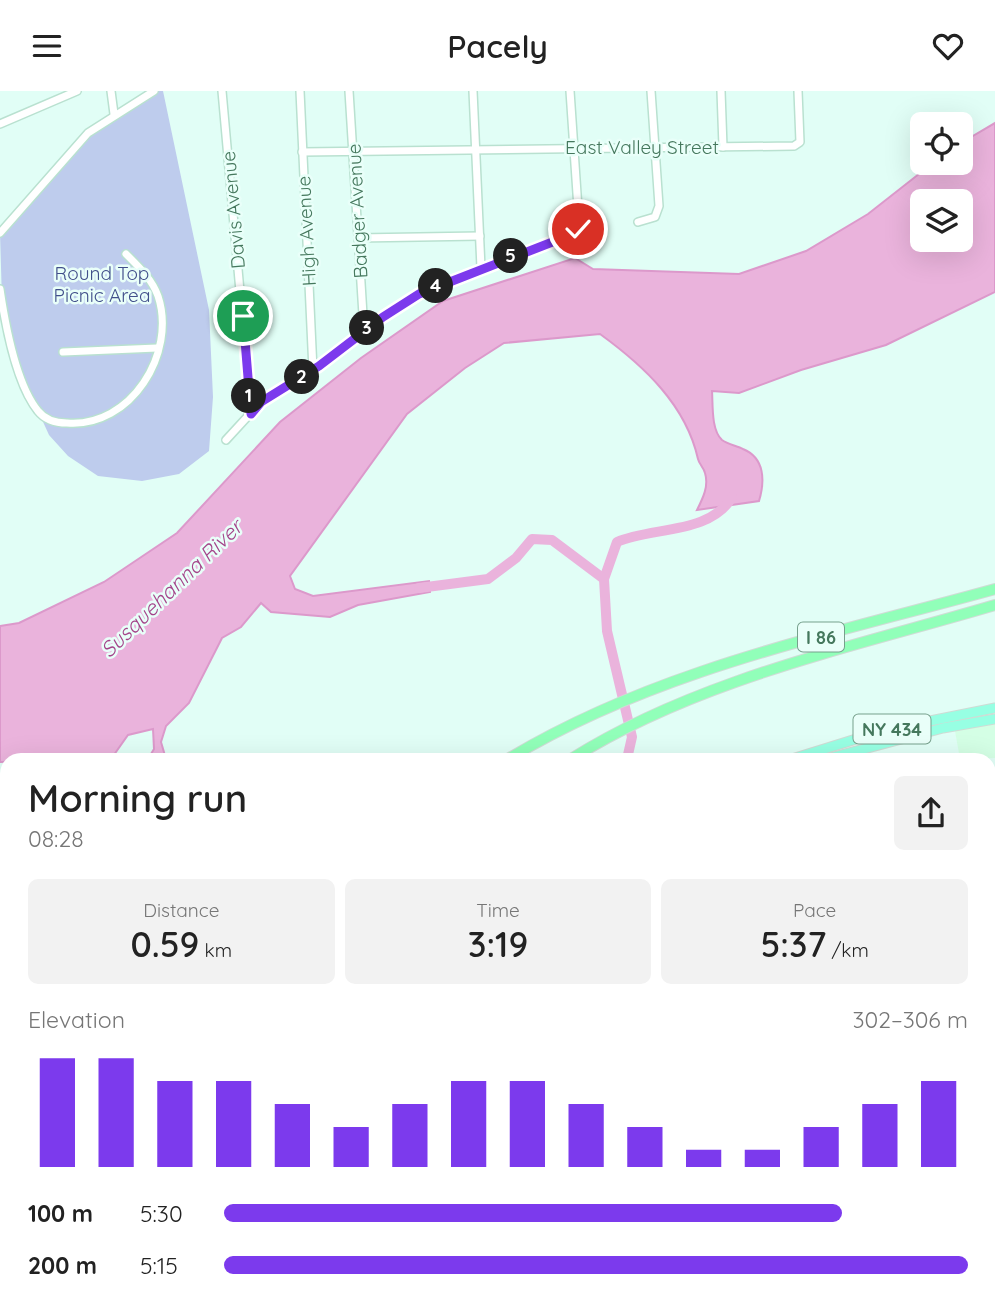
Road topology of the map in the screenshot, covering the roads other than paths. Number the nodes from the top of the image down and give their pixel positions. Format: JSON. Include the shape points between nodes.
{"nodes":[{"id":1,"x":76,"y":91,"type":"edge"},
{"id":2,"x":111,"y":91,"type":"edge"},
{"id":3,"x":154,"y":91,"type":"edge"},
{"id":4,"x":222,"y":91,"type":"edge"},
{"id":5,"x":300,"y":91,"type":"edge"},
{"id":6,"x":349,"y":91,"type":"edge"},
{"id":7,"x":473,"y":91,"type":"edge"},
{"id":8,"x":570,"y":91,"type":"edge"},
{"id":9,"x":651,"y":91,"type":"edge"},
{"id":10,"x":721,"y":91,"type":"edge"},
{"id":11,"x":798,"y":91,"type":"edge"},
{"id":12,"x":114,"y":114,"type":"junction"},
{"id":13,"x":0,"y":124,"type":"edge"},
{"id":14,"x":655,"y":147,"type":"junction"},
{"id":15,"x":723,"y":147,"type":"junction"},
{"id":16,"x":574,"y":148,"type":"junction"},
{"id":17,"x":475,"y":149,"type":"junction"},
{"id":18,"x":353,"y":151,"type":"junction"},
{"id":19,"x":302,"y":152,"type":"junction"},
{"id":20,"x":638,"y":222,"type":"dead end"},
{"id":21,"x":0,"y":233,"type":"edge"},
{"id":22,"x":480,"y":236,"type":"junction"},
{"id":23,"x":358,"y":238,"type":"junction"},
{"id":24,"x":126,"y":254,"type":"dead end"},
{"id":25,"x":481,"y":268,"type":"junction"},
{"id":26,"x":0,"y":289,"type":"edge"},
{"id":27,"x":364,"y":331,"type":"junction"},
{"id":28,"x":157,"y":348,"type":"junction"},
{"id":29,"x":63,"y":352,"type":"dead end"},
{"id":30,"x":313,"y":370,"type":"junction"},
{"id":31,"x":251,"y":414,"type":"junction"},
{"id":32,"x":226,"y":440,"type":"dead end"},
{"id":33,"x":995,"y":589,"type":"edge"},
{"id":34,"x":995,"y":605,"type":"edge"},
{"id":35,"x":995,"y":708,"type":"edge"},
{"id":36,"x":995,"y":719,"type":"edge"},
{"id":37,"x":519,"y":753,"type":"edge"},
{"id":38,"x":582,"y":753,"type":"edge"},
{"id":39,"x":811,"y":753,"type":"edge"},
{"id":40,"x":848,"y":753,"type":"edge"}],
"edges":[{"from":1,"to":13,"type":"street"},
{"from":2,"to":12,"type":"street"},
{"from":3,"to":12,"type":"street"},
{"from":4,"to":31,"type":"street","name":"Davis Avenue"},
{"from":5,"to":19,"type":"street","name":"High Avenue"},
{"from":6,"to":18,"type":"street","name":"Badger Avenue"},
{"from":7,"to":17,"type":"street"},
{"from":8,"to":16,"type":"street"},
{"from":9,"to":14,"type":"street"},
{"from":10,"to":15,"type":"street"},
{"from":11,"to":15,"type":"street","name":"East Valley Street","via":[[799,145]]},
{"from":12,"to":21,"type":"street","via":[[75,146]]},
{"from":14,"to":15,"type":"street","name":"East Valley Street"},
{"from":14,"to":16,"type":"street","name":"East Valley Street"},
{"from":14,"to":20,"type":"street","via":[[658,213]]},
{"from":16,"to":17,"type":"street","name":"East Valley Street"},
{"from":16,"to":25,"type":"street","via":[[579,223],[573,234]]},
{"from":17,"to":18,"type":"street","name":"East Valley Street"},
{"from":17,"to":22,"type":"street"},
{"from":18,"to":19,"type":"street","name":"East Valley Street"},
{"from":18,"to":23,"type":"street","name":"Badger Avenue"},
{"from":19,"to":30,"type":"street","name":"High Avenue"},
{"from":22,"to":23,"type":"street"},
{"from":22,"to":25,"type":"street"},
{"from":23,"to":27,"type":"street","name":"Badger Avenue"},
{"from":24,"to":28,"type":"street","via":[[157,295],[161,321]]},
{"from":25,"to":27,"type":"street","via":[[419,294]]},
{"from":26,"to":28,"type":"street","via":[[26,388],[44,417],[62,423],[108,417],[146,381]]},
{"from":27,"to":30,"type":"street"},
{"from":28,"to":29,"type":"street"},
{"from":30,"to":31,"type":"street","via":[[261,402]]},
{"from":31,"to":32,"type":"street"},
{"from":33,"to":37,"type":"highway","number":"I 86","via":[[747,657],[649,690]]},
{"from":34,"to":38,"type":"highway","number":"I 86","via":[[747,679],[654,716]]},
{"from":35,"to":39,"type":"main road","number":"NY 434","via":[[885,730]]},
{"from":36,"to":40,"type":"main road","number":"NY 434"}]}
